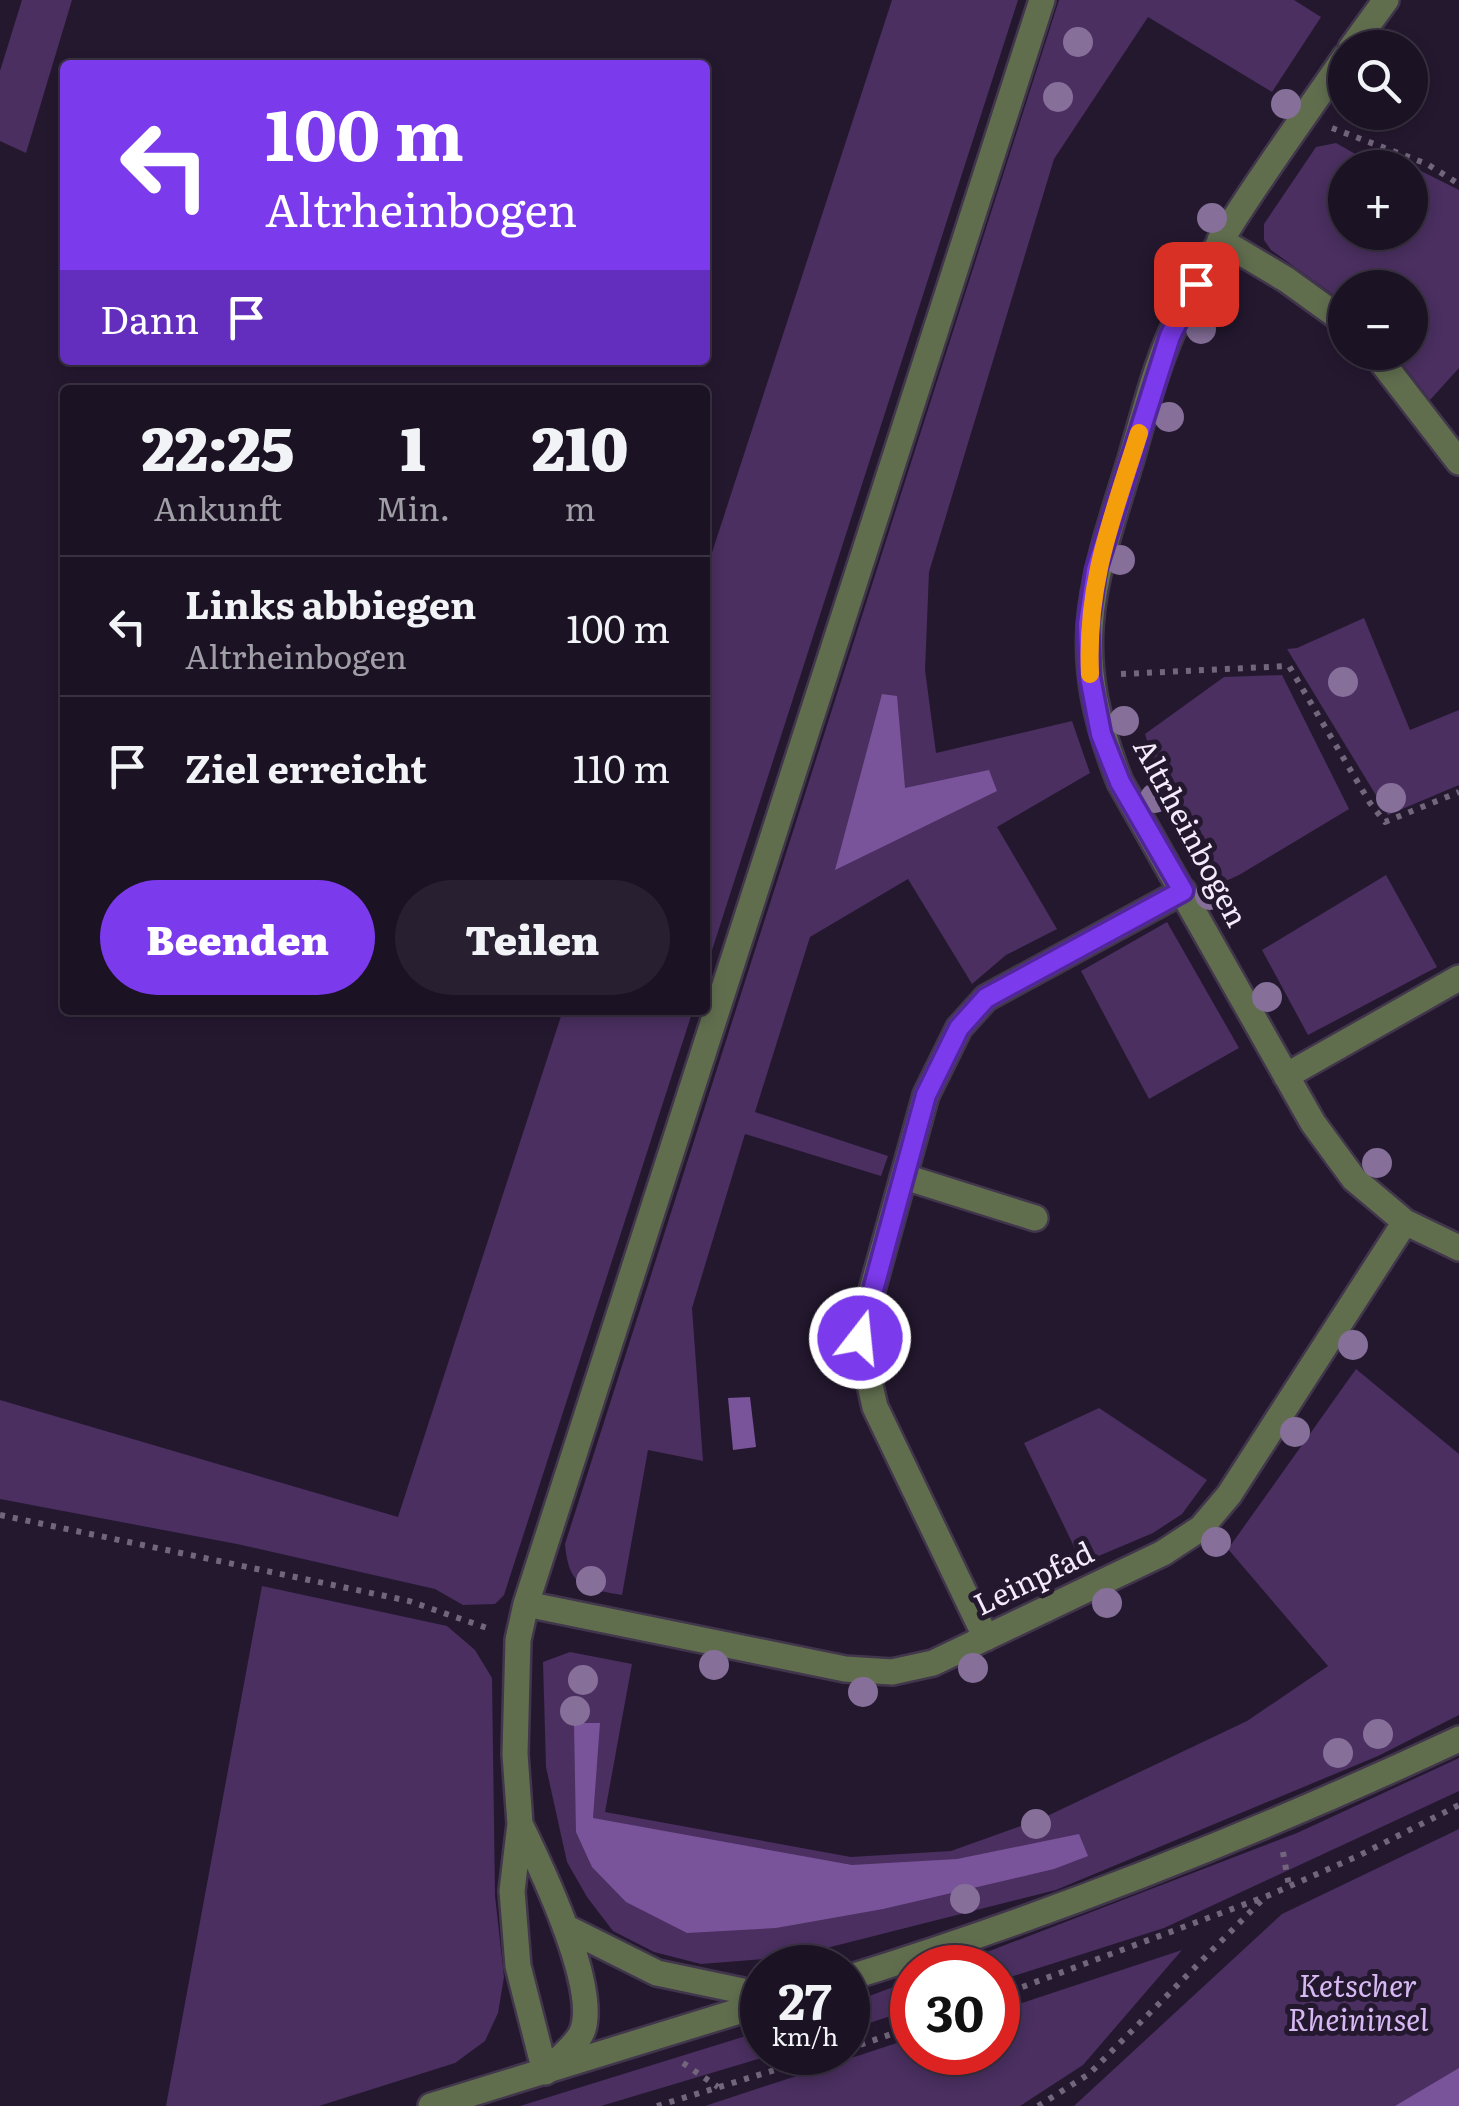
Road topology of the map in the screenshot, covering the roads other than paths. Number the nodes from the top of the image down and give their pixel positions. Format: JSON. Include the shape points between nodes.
{"nodes":[{"id":1,"x":1042,"y":0,"type":"edge"},
{"id":2,"x":1386,"y":0,"type":"edge"},
{"id":3,"x":1365,"y":30,"type":"edge"},
{"id":4,"x":1328,"y":82,"type":"edge"},
{"id":5,"x":1220,"y":240,"type":"junction"},
{"id":6,"x":1328,"y":309,"type":"edge"},
{"id":7,"x":1388,"y":370,"type":"edge"},
{"id":8,"x":1459,"y":462,"type":"edge"},
{"id":9,"x":1183,"y":891,"type":"junction"},
{"id":10,"x":1459,"y":978,"type":"edge"},
{"id":11,"x":1286,"y":1076,"type":"junction"},
{"id":12,"x":905,"y":1177,"type":"junction"},
{"id":13,"x":1035,"y":1218,"type":"dead end"},
{"id":14,"x":1405,"y":1222,"type":"junction"},
{"id":15,"x":1459,"y":1248,"type":"edge"},
{"id":16,"x":526,"y":1604,"type":"junction"},
{"id":17,"x":986,"y":1638,"type":"junction"},
{"id":18,"x":1459,"y":1739,"type":"edge"},
{"id":19,"x":520,"y":1824,"type":"junction"},
{"id":20,"x":565,"y":1927,"type":"junction"},
{"id":21,"x":870,"y":1971,"type":"edge"},
{"id":22,"x":740,"y":1991,"type":"edge"},
{"id":23,"x":740,"y":2011,"type":"edge"},
{"id":24,"x":545,"y":2072,"type":"junction"},
{"id":25,"x":431,"y":2106,"type":"edge"}],
"edges":[{"from":1,"to":16,"type":"street"},
{"from":2,"to":3,"type":"street"},
{"from":4,"to":5,"type":"street","name":"Altrheinbogen"},
{"from":5,"to":6,"type":"street"},
{"from":5,"to":9,"type":"street","name":"Altrheinbogen","via":[[1170,336],[1096,570],[1088,624],[1101,734],[1120,782]]},
{"from":7,"to":8,"type":"street"},
{"from":9,"to":11,"type":"street","name":"Altrheinbogen"},
{"from":9,"to":12,"type":"street","via":[[986,998],[959,1028],[926,1095]]},
{"from":10,"to":11,"type":"street"},
{"from":11,"to":14,"type":"street","name":"Altrheinbogen","via":[[1354,1179]]},
{"from":12,"to":13,"type":"street"},
{"from":12,"to":17,"type":"street","via":[[860,1338],[875,1407]]},
{"from":14,"to":15,"type":"street","name":"Altrheinbogen"},
{"from":14,"to":17,"type":"street","name":"Leinpfad","via":[[1201,1528],[1164,1553]]},
{"from":16,"to":17,"type":"street","name":"Leinpfad","via":[[845,1669],[892,1672],[933,1663]]},
{"from":16,"to":19,"type":"street","via":[[518,1640]]},
{"from":18,"to":21,"type":"street","via":[[1086,1899]]},
{"from":19,"to":20,"type":"street"},
{"from":19,"to":24,"type":"street","via":[[512,1891],[518,1966]]},
{"from":20,"to":22,"type":"street","via":[[657,1973]]},
{"from":20,"to":24,"type":"street","via":[[585,2001],[582,2032]]},
{"from":23,"to":24,"type":"street"},
{"from":24,"to":25,"type":"street"}]}
